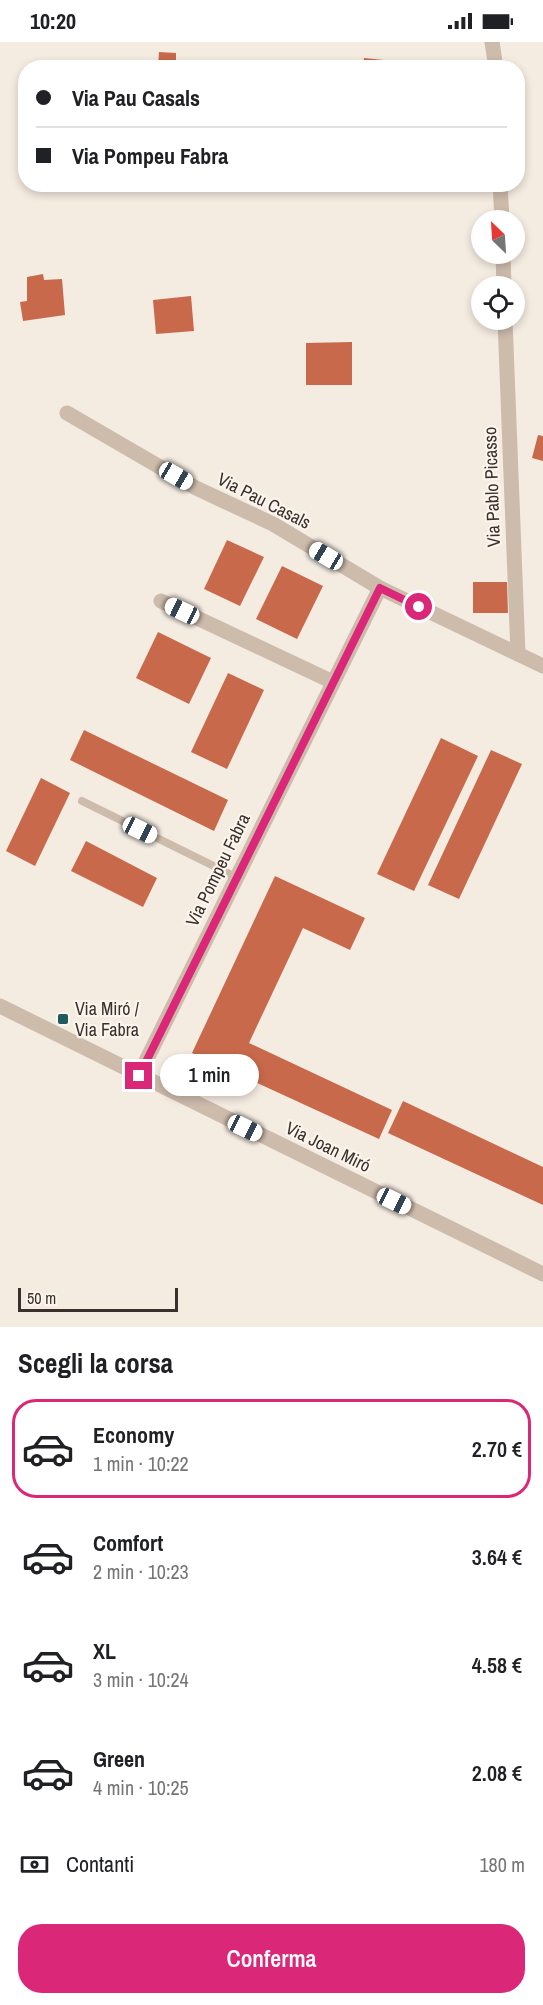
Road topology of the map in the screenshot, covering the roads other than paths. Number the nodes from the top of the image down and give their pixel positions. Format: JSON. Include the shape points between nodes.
{"nodes":[{"id":1,"x":492,"y":42,"type":"edge"},
{"id":2,"x":495,"y":60,"type":"edge"},
{"id":3,"x":500,"y":192,"type":"edge"},
{"id":4,"x":501,"y":210,"type":"edge"},
{"id":5,"x":505,"y":330,"type":"edge"},
{"id":6,"x":67,"y":413,"type":"dead end"},
{"id":7,"x":380,"y":588,"type":"junction"},
{"id":8,"x":161,"y":601,"type":"dead end"},
{"id":9,"x":518,"y":654,"type":"junction"},
{"id":10,"x":543,"y":666,"type":"edge"},
{"id":11,"x":333,"y":682,"type":"junction"},
{"id":12,"x":82,"y":801,"type":"dead end"},
{"id":13,"x":236,"y":877,"type":"junction"},
{"id":14,"x":0,"y":1006,"type":"edge"},
{"id":15,"x":139,"y":1076,"type":"junction"},
{"id":16,"x":543,"y":1274,"type":"edge"}],
"edges":[{"from":1,"to":2,"type":"street"},
{"from":3,"to":4,"type":"street"},
{"from":5,"to":9,"type":"street","name":"Via Pablo Picasso"},
{"from":6,"to":7,"type":"street","name":"Via Pau Casals"},
{"from":7,"to":9,"type":"street","name":"Via Pau Casals"},
{"from":7,"to":11,"type":"street","name":"Via Pompeu Fabra"},
{"from":8,"to":11,"type":"street"},
{"from":9,"to":10,"type":"street","name":"Via Pau Casals"},
{"from":11,"to":13,"type":"street","name":"Via Pompeu Fabra"},
{"from":12,"to":13,"type":"lane"},
{"from":13,"to":15,"type":"street","name":"Via Pompeu Fabra"},
{"from":14,"to":15,"type":"street","name":"Via Joan Miró"},
{"from":15,"to":16,"type":"street","name":"Via Joan Miró"}]}
